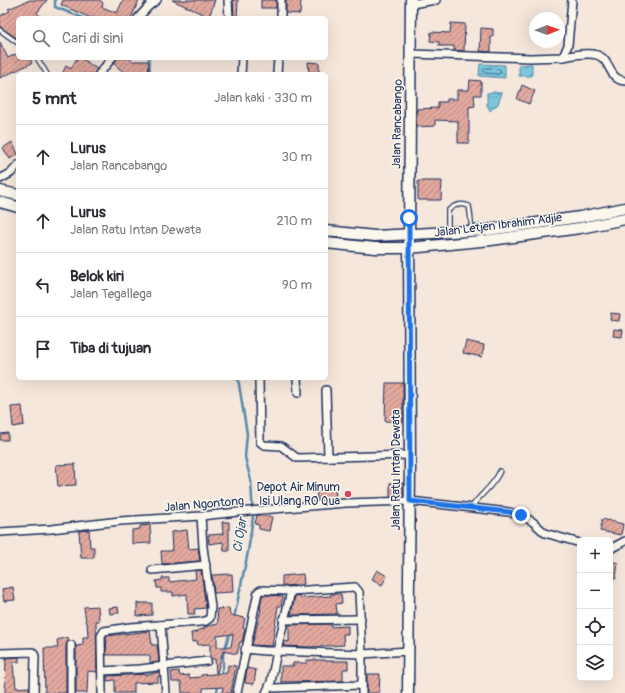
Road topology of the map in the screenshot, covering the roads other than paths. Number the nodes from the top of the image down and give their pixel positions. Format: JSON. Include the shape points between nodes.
{"nodes":[{"id":1,"x":146,"y":0,"type":"edge"},
{"id":2,"x":228,"y":0,"type":"edge"},
{"id":3,"x":281,"y":0,"type":"edge"},
{"id":4,"x":436,"y":0,"type":"edge"},
{"id":5,"x":572,"y":0,"type":"edge"},
{"id":6,"x":155,"y":1,"type":"edge"},
{"id":7,"x":411,"y":2,"type":"edge"},
{"id":8,"x":140,"y":16,"type":"edge"},
{"id":9,"x":229,"y":16,"type":"edge"},
{"id":10,"x":281,"y":16,"type":"edge"},
{"id":11,"x":0,"y":30,"type":"edge"},
{"id":12,"x":16,"y":42,"type":"edge"},
{"id":13,"x":411,"y":54,"type":"junction"},
{"id":14,"x":563,"y":57,"type":"junction"},
{"id":15,"x":38,"y":60,"type":"edge"},
{"id":16,"x":110,"y":60,"type":"edge"},
{"id":17,"x":242,"y":60,"type":"edge"},
{"id":18,"x":278,"y":60,"type":"edge"},
{"id":19,"x":46,"y":72,"type":"edge"},
{"id":20,"x":101,"y":72,"type":"edge"},
{"id":21,"x":241,"y":72,"type":"edge"},
{"id":22,"x":277,"y":72,"type":"edge"},
{"id":23,"x":625,"y":81,"type":"edge"},
{"id":24,"x":16,"y":167,"type":"edge"},
{"id":25,"x":0,"y":179,"type":"edge"},
{"id":26,"x":0,"y":191,"type":"edge"},
{"id":27,"x":16,"y":195,"type":"edge"},
{"id":28,"x":0,"y":202,"type":"edge"},
{"id":29,"x":16,"y":206,"type":"edge"},
{"id":30,"x":625,"y":208,"type":"edge"},
{"id":31,"x":580,"y":217,"type":"junction"},
{"id":32,"x":625,"y":219,"type":"edge"},
{"id":33,"x":580,"y":228,"type":"junction"},
{"id":34,"x":328,"y":231,"type":"edge"},
{"id":35,"x":472,"y":231,"type":"junction"},
{"id":36,"x":448,"y":232,"type":"junction"},
{"id":37,"x":409,"y":235,"type":"junction"},
{"id":38,"x":328,"y":243,"type":"edge"},
{"id":39,"x":409,"y":248,"type":"junction"},
{"id":40,"x":259,"y":380,"type":"edge"},
{"id":41,"x":297,"y":380,"type":"edge"},
{"id":42,"x":326,"y":390,"type":"dead end"},
{"id":43,"x":298,"y":392,"type":"dead end"},
{"id":44,"x":410,"y":455,"type":"junction"},
{"id":45,"x":328,"y":457,"type":"junction"},
{"id":46,"x":500,"y":471,"type":"dead end"},
{"id":47,"x":410,"y":501,"type":"junction"},
{"id":48,"x":471,"y":508,"type":"junction"},
{"id":49,"x":201,"y":516,"type":"junction"},
{"id":50,"x":0,"y":532,"type":"edge"},
{"id":51,"x":625,"y":541,"type":"edge"},
{"id":52,"x":577,"y":542,"type":"edge"},
{"id":53,"x":613,"y":547,"type":"edge"},
{"id":54,"x":206,"y":565,"type":"junction"},
{"id":55,"x":152,"y":570,"type":"dead end"},
{"id":56,"x":291,"y":591,"type":"junction"},
{"id":57,"x":361,"y":619,"type":"junction"},
{"id":58,"x":284,"y":620,"type":"junction"},
{"id":59,"x":161,"y":625,"type":"junction"},
{"id":60,"x":71,"y":645,"type":"dead end"},
{"id":61,"x":246,"y":649,"type":"junction"},
{"id":62,"x":277,"y":650,"type":"junction"},
{"id":63,"x":409,"y":651,"type":"junction"},
{"id":64,"x":0,"y":653,"type":"edge"},
{"id":65,"x":362,"y":654,"type":"junction"},
{"id":66,"x":206,"y":661,"type":"dead end"},
{"id":67,"x":164,"y":667,"type":"junction"},
{"id":68,"x":102,"y":671,"type":"junction"},
{"id":69,"x":362,"y":685,"type":"junction"},
{"id":70,"x":273,"y":688,"type":"edge"},
{"id":71,"x":34,"y":693,"type":"edge"},
{"id":72,"x":70,"y":693,"type":"edge"},
{"id":73,"x":102,"y":693,"type":"edge"},
{"id":74,"x":166,"y":693,"type":"edge"},
{"id":75,"x":237,"y":693,"type":"edge"},
{"id":76,"x":266,"y":693,"type":"edge"},
{"id":77,"x":362,"y":693,"type":"edge"},
{"id":78,"x":408,"y":693,"type":"edge"}],
"edges":[{"from":1,"to":6,"type":"lane"},
{"from":2,"to":9,"type":"street"},
{"from":3,"to":10,"type":"street"},
{"from":4,"to":7,"type":"street"},
{"from":5,"to":14,"type":"street","via":[[568,45]]},
{"from":6,"to":8,"type":"street"},
{"from":7,"to":13,"type":"street","name":"Jalan Rancabango"},
{"from":11,"to":12,"type":"lane"},
{"from":13,"to":14,"type":"street"},
{"from":13,"to":37,"type":"street","name":"Jalan Rancabango"},
{"from":14,"to":23,"type":"street","via":[[599,55],[606,61],[612,74]]},
{"from":15,"to":19,"type":"lane"},
{"from":16,"to":20,"type":"street"},
{"from":17,"to":21,"type":"street"},
{"from":18,"to":22,"type":"street"},
{"from":24,"to":25,"type":"street"},
{"from":26,"to":27,"type":"street"},
{"from":28,"to":29,"type":"street"},
{"from":30,"to":31,"type":"street","name":"Jalan Letjen Ibrahim Adjie"},
{"from":31,"to":33,"type":"street"},
{"from":31,"to":35,"type":"street","name":"Jalan Letjen Ibrahim Adjie"},
{"from":32,"to":33,"type":"street","name":"Jalan Letjen Ibrahim Adjie"},
{"from":33,"to":39,"type":"street","name":"Jalan Letjen Ibrahim Adjie"},
{"from":34,"to":37,"type":"street","name":"Jalan Letjen Ibrahim Adjie","via":[[374,236]]},
{"from":35,"to":36,"type":"street","name":"Jalan Letjen Ibrahim Adjie"},
{"from":35,"to":36,"type":"lane","via":[[469,206],[459,204],[448,211]]},
{"from":36,"to":37,"type":"street","name":"Jalan Letjen Ibrahim Adjie"},
{"from":37,"to":39,"type":"street","name":"Jalan Rancabango"},
{"from":38,"to":39,"type":"street","name":"Jalan Letjen Ibrahim Adjie","via":[[375,248]]},
{"from":39,"to":44,"type":"street","name":"Jalan Ratu Intan Dewata"},
{"from":40,"to":45,"type":"street","via":[[260,442],[264,445],[281,446],[297,458]]},
{"from":41,"to":43,"type":"street"},
{"from":42,"to":45,"type":"street"},
{"from":44,"to":45,"type":"street"},
{"from":44,"to":47,"type":"street","name":"Jalan Ratu Intan Dewata"},
{"from":46,"to":48,"type":"lane"},
{"from":47,"to":48,"type":"street","name":"Jalan Ngontong"},
{"from":47,"to":49,"type":"street","name":"Jalan Ngontong","via":[[346,503]]},
{"from":47,"to":63,"type":"street","name":"Jalan Ratu Intan Dewata"},
{"from":48,"to":52,"type":"street","name":"Jalan Ngontong","via":[[521,515],[545,533]]},
{"from":49,"to":50,"type":"street","name":"Jalan Ngontong","via":[[120,520],[51,529]]},
{"from":49,"to":54,"type":"street"},
{"from":51,"to":53,"type":"street"},
{"from":54,"to":55,"type":"street"},
{"from":54,"to":59,"type":"street","via":[[210,618],[200,622]]},
{"from":56,"to":57,"type":"street","via":[[355,587],[359,592]]},
{"from":56,"to":58,"type":"street"},
{"from":56,"to":61,"type":"street","via":[[258,592]]},
{"from":57,"to":58,"type":"street"},
{"from":57,"to":65,"type":"street"},
{"from":58,"to":62,"type":"street"},
{"from":59,"to":67,"type":"street"},
{"from":59,"to":68,"type":"street","via":[[104,631],[101,636]]},
{"from":60,"to":72,"type":"street"},
{"from":61,"to":62,"type":"street"},
{"from":61,"to":75,"type":"street"},
{"from":62,"to":65,"type":"street"},
{"from":62,"to":70,"type":"street"},
{"from":63,"to":65,"type":"street"},
{"from":63,"to":78,"type":"street","name":"Jalan Ratu Intan Dewata"},
{"from":64,"to":71,"type":"street","via":[[33,652]]},
{"from":65,"to":69,"type":"street"},
{"from":66,"to":67,"type":"street"},
{"from":67,"to":68,"type":"street"},
{"from":67,"to":74,"type":"street"},
{"from":68,"to":73,"type":"street"},
{"from":69,"to":70,"type":"street"},
{"from":69,"to":77,"type":"street"},
{"from":70,"to":76,"type":"street"}]}
